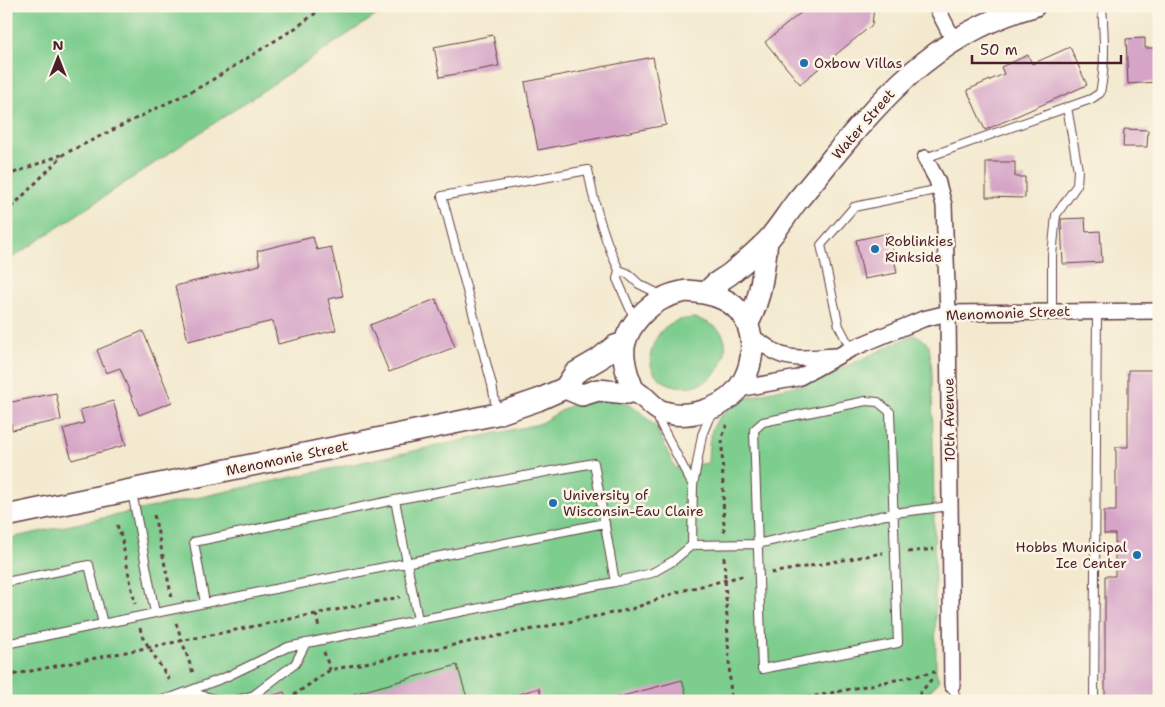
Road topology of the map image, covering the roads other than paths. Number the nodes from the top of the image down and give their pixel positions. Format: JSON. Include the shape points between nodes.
{"nodes":[{"id":1,"x":936,"y":6,"type":"edge"},
{"id":2,"x":1034,"y":6,"type":"edge"},
{"id":3,"x":1102,"y":6,"type":"edge"},
{"id":4,"x":954,"y":41,"type":"junction"},
{"id":5,"x":1067,"y":107,"type":"junction"},
{"id":6,"x":925,"y":158,"type":"joint"},
{"id":7,"x":940,"y":189,"type":"junction"},
{"id":8,"x":767,"y":241,"type":"junction"},
{"id":9,"x":619,"y":270,"type":"junction"},
{"id":10,"x":707,"y":293,"type":"junction"},
{"id":11,"x":665,"y":297,"type":"junction"},
{"id":12,"x":1097,"y":311,"type":"junction"},
{"id":13,"x":1159,"y":311,"type":"edge"},
{"id":14,"x":1052,"y":312,"type":"junction"},
{"id":15,"x":948,"y":313,"type":"junction"},
{"id":16,"x":636,"y":321,"type":"junction"},
{"id":17,"x":750,"y":330,"type":"junction"},
{"id":18,"x":625,"y":343,"type":"junction"},
{"id":19,"x":850,"y":350,"type":"junction"},
{"id":20,"x":836,"y":356,"type":"junction"},
{"id":21,"x":565,"y":388,"type":"junction"},
{"id":22,"x":738,"y":389,"type":"junction"},
{"id":23,"x":634,"y":390,"type":"junction"},
{"id":24,"x":660,"y":410,"type":"junction"},
{"id":25,"x":708,"y":410,"type":"junction"},
{"id":26,"x":497,"y":414,"type":"junction"},
{"id":27,"x":693,"y":486,"type":"junction"},
{"id":28,"x":132,"y":491,"type":"junction"},
{"id":29,"x":395,"y":500,"type":"junction"},
{"id":30,"x":950,"y":506,"type":"junction"},
{"id":31,"x":894,"y":513,"type":"junction"},
{"id":32,"x":6,"y":516,"type":"edge"},
{"id":33,"x":605,"y":523,"type":"junction"},
{"id":34,"x":758,"y":544,"type":"junction"},
{"id":35,"x":692,"y":545,"type":"junction"},
{"id":36,"x":406,"y":563,"type":"junction"},
{"id":37,"x":6,"y":582,"type":"edge"},
{"id":38,"x":615,"y":582,"type":"junction"},
{"id":39,"x":205,"y":603,"type":"junction"},
{"id":40,"x":155,"y":613,"type":"junction"},
{"id":41,"x":418,"y":620,"type":"junction"},
{"id":42,"x":103,"y":624,"type":"junction"},
{"id":43,"x":306,"y":643,"type":"junction"},
{"id":44,"x":6,"y":644,"type":"edge"},
{"id":45,"x":952,"y":685,"type":"joint"},
{"id":46,"x":189,"y":692,"type":"junction"},
{"id":47,"x":156,"y":701,"type":"edge"},
{"id":48,"x":223,"y":701,"type":"edge"},
{"id":49,"x":235,"y":701,"type":"edge"},
{"id":50,"x":957,"y":701,"type":"edge"},
{"id":51,"x":1094,"y":701,"type":"edge"}],
"edges":[{"from":1,"to":4,"type":"street"},
{"from":2,"to":4,"type":"main road","name":"Water Street","via":[[983,25]]},
{"from":3,"to":5,"type":"lane","via":[[1100,93]]},
{"from":4,"to":8,"type":"main road","name":"Water Street","via":[[924,62],[869,114]]},
{"from":5,"to":6,"type":"lane"},
{"from":5,"to":14,"type":"lane","via":[[1078,170],[1076,185],[1056,216]]},
{"from":6,"to":7,"type":"street","name":"10th Avenue"},
{"from":7,"to":15,"type":"street","name":"10th Avenue","via":[[944,205]]},
{"from":7,"to":19,"type":"lane","via":[[854,207],[821,245],[838,326]]},
{"from":8,"to":10,"type":"main road","name":"Water Street","via":[[730,274],[711,286]]},
{"from":8,"to":17,"type":"main road","name":"Water Street"},
{"from":9,"to":11,"type":"lane"},
{"from":9,"to":16,"type":"lane","via":[[617,279]]},
{"from":9,"to":26,"type":"lane","via":[[593,199],[588,170],[442,196]]},
{"from":10,"to":11,"type":"main road","via":[[686,291]]},
{"from":10,"to":17,"type":"main road","via":[[739,311]]},
{"from":11,"to":16,"type":"main road"},
{"from":12,"to":13,"type":"street","name":"Menomonie Street"},
{"from":12,"to":14,"type":"street","name":"Menomonie Street"},
{"from":12,"to":51,"type":"lane"},
{"from":14,"to":15,"type":"street","name":"Menomonie Street"},
{"from":15,"to":19,"type":"street","name":"Menomonie Street","via":[[923,319]]},
{"from":15,"to":30,"type":"street","name":"10th Avenue"},
{"from":16,"to":18,"type":"main road"},
{"from":17,"to":20,"type":"street","name":"Menomonie Street","via":[[778,353],[787,356]]},
{"from":17,"to":22,"type":"main road","via":[[752,357]]},
{"from":18,"to":21,"type":"main road","name":"Menomonie Street","via":[[615,346],[575,373]]},
{"from":18,"to":23,"type":"main road","via":[[626,369]]},
{"from":19,"to":20,"type":"street","name":"Menomonie Street"},
{"from":20,"to":22,"type":"street","name":"Menomonie Street","via":[[798,378]]},
{"from":21,"to":23,"type":"main road","via":[[582,395],[598,390],[627,394]]},
{"from":21,"to":26,"type":"main road","name":"Menomonie Street"},
{"from":22,"to":25,"type":"main road"},
{"from":23,"to":24,"type":"main road"},
{"from":24,"to":25,"type":"main road","via":[[676,413]]},
{"from":24,"to":27,"type":"lane","via":[[660,421]]},
{"from":25,"to":27,"type":"lane","via":[[709,418],[702,435]]},
{"from":26,"to":28,"type":"main road","name":"Menomonie Street"},
{"from":27,"to":35,"type":"lane"},
{"from":28,"to":32,"type":"main road","name":"Menomonie Street"},
{"from":28,"to":40,"type":"lane"},
{"from":29,"to":33,"type":"lane","via":[[594,463]]},
{"from":29,"to":36,"type":"lane"},
{"from":29,"to":39,"type":"lane","via":[[194,542]]},
{"from":30,"to":31,"type":"lane"},
{"from":30,"to":45,"type":"street","name":"10th Avenue"},
{"from":31,"to":34,"type":"lane"},
{"from":31,"to":34,"type":"lane","via":[[890,412],[878,402],[866,401],[763,422],[754,430]]},
{"from":31,"to":34,"type":"lane","via":[[898,643],[762,669]]},
{"from":33,"to":36,"type":"lane"},
{"from":33,"to":38,"type":"lane"},
{"from":34,"to":35,"type":"lane"},
{"from":35,"to":38,"type":"lane","via":[[673,561],[652,572]]},
{"from":36,"to":39,"type":"lane"},
{"from":36,"to":41,"type":"lane"},
{"from":37,"to":42,"type":"lane","via":[[89,565]]},
{"from":38,"to":41,"type":"lane"},
{"from":39,"to":40,"type":"lane"},
{"from":40,"to":42,"type":"lane"},
{"from":41,"to":43,"type":"lane"},
{"from":42,"to":44,"type":"lane"},
{"from":43,"to":46,"type":"lane","via":[[288,647]]},
{"from":43,"to":49,"type":"lane","via":[[295,664],[254,695]]},
{"from":45,"to":50,"type":"lane"},
{"from":46,"to":47,"type":"lane"},
{"from":46,"to":48,"type":"lane"}]}
